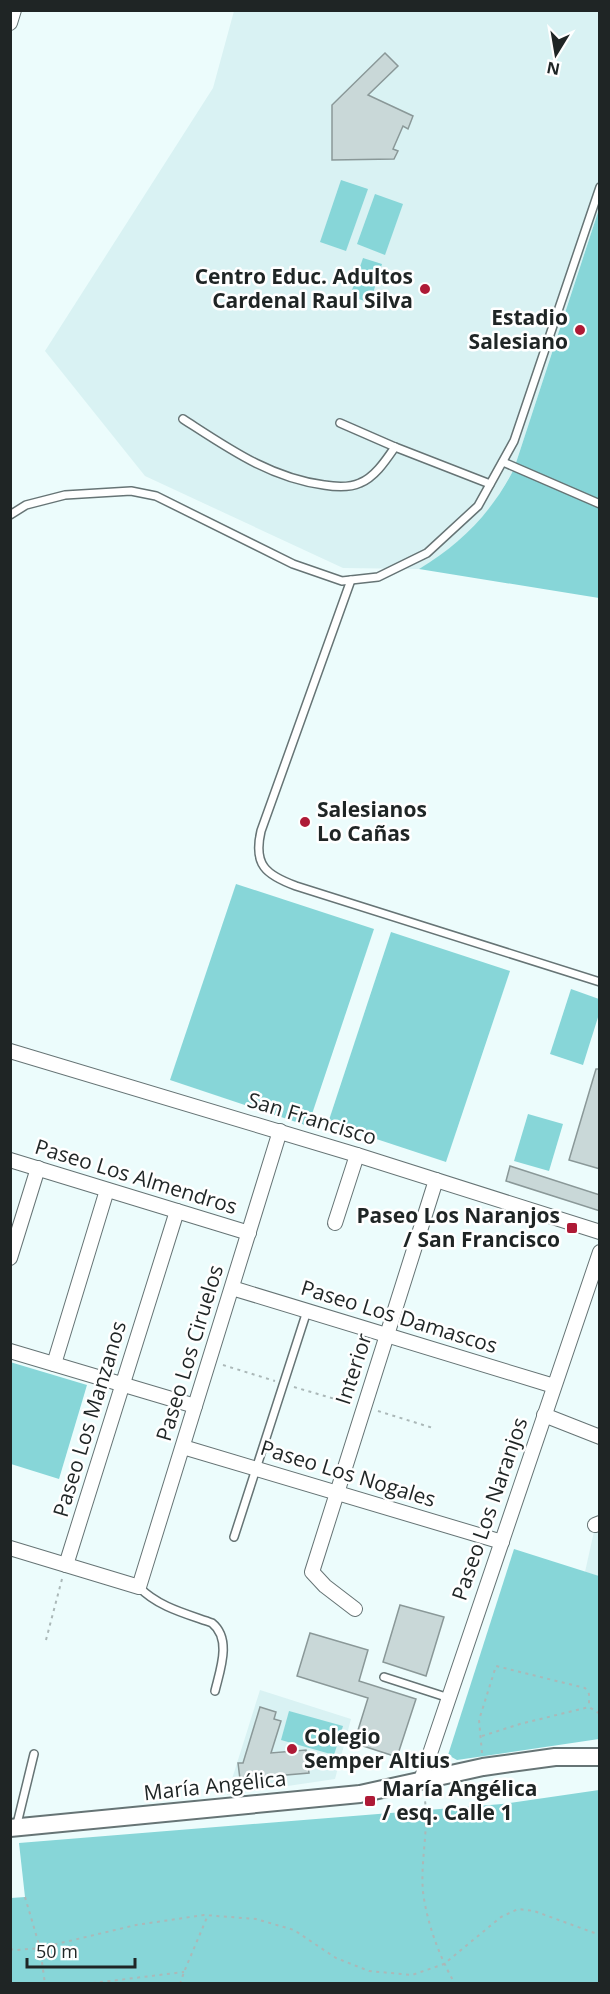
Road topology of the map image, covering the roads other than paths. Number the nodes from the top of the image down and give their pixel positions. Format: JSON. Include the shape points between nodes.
{"nodes":[{"id":1,"x":14,"y":10,"type":"edge"},
{"id":2,"x":10,"y":23,"type":"edge"},
{"id":3,"x":600,"y":187,"type":"edge"},
{"id":4,"x":183,"y":419,"type":"dead end"},
{"id":5,"x":340,"y":423,"type":"dead end"},
{"id":6,"x":395,"y":447,"type":"junction"},
{"id":7,"x":502,"y":462,"type":"junction"},
{"id":8,"x":490,"y":484,"type":"junction"},
{"id":9,"x":600,"y":504,"type":"edge"},
{"id":10,"x":10,"y":515,"type":"edge"},
{"id":11,"x":351,"y":580,"type":"junction"},
{"id":12,"x":600,"y":982,"type":"edge"},
{"id":13,"x":10,"y":1051,"type":"edge"},
{"id":14,"x":280,"y":1131,"type":"junction"},
{"id":15,"x":357,"y":1155,"type":"junction"},
{"id":16,"x":10,"y":1160,"type":"edge"},
{"id":17,"x":38,"y":1168,"type":"junction"},
{"id":18,"x":436,"y":1180,"type":"junction"},
{"id":19,"x":107,"y":1190,"type":"junction"},
{"id":20,"x":177,"y":1211,"type":"junction"},
{"id":21,"x":335,"y":1223,"type":"dead end"},
{"id":22,"x":600,"y":1232,"type":"edge"},
{"id":23,"x":249,"y":1233,"type":"junction"},
{"id":24,"x":600,"y":1252,"type":"edge"},
{"id":25,"x":10,"y":1258,"type":"edge"},
{"id":26,"x":232,"y":1288,"type":"junction"},
{"id":27,"x":307,"y":1311,"type":"junction"},
{"id":28,"x":387,"y":1335,"type":"junction"},
{"id":29,"x":10,"y":1351,"type":"edge"},
{"id":30,"x":54,"y":1364,"type":"junction"},
{"id":31,"x":123,"y":1384,"type":"junction"},
{"id":32,"x":554,"y":1386,"type":"junction"},
{"id":33,"x":195,"y":1406,"type":"junction"},
{"id":34,"x":544,"y":1415,"type":"junction"},
{"id":35,"x":600,"y":1437,"type":"edge"},
{"id":36,"x":183,"y":1447,"type":"junction"},
{"id":37,"x":256,"y":1468,"type":"junction"},
{"id":38,"x":337,"y":1493,"type":"junction"},
{"id":39,"x":234,"y":1537,"type":"dead end"},
{"id":40,"x":502,"y":1542,"type":"junction"},
{"id":41,"x":10,"y":1548,"type":"edge"},
{"id":42,"x":66,"y":1565,"type":"junction"},
{"id":43,"x":139,"y":1587,"type":"junction"},
{"id":44,"x":355,"y":1609,"type":"dead end"},
{"id":45,"x":384,"y":1677,"type":"dead end"},
{"id":46,"x":215,"y":1691,"type":"dead end"},
{"id":47,"x":449,"y":1698,"type":"junction"},
{"id":48,"x":34,"y":1754,"type":"dead end"},
{"id":49,"x":600,"y":1757,"type":"edge"},
{"id":50,"x":421,"y":1780,"type":"junction"},
{"id":51,"x":13,"y":1828,"type":"edge"}],
"edges":[{"from":1,"to":2,"type":"street"},
{"from":3,"to":7,"type":"lane","via":[[514,441]]},
{"from":4,"to":6,"type":"lane","via":[[265,469],[335,487],[363,482]]},
{"from":5,"to":6,"type":"lane"},
{"from":6,"to":8,"type":"lane"},
{"from":7,"to":8,"type":"lane"},
{"from":7,"to":9,"type":"lane"},
{"from":8,"to":11,"type":"lane","via":[[478,506],[427,553],[378,577]]},
{"from":10,"to":11,"type":"lane","via":[[26,505],[65,495],[131,491],[156,496],[293,564]]},
{"from":11,"to":12,"type":"lane","via":[[261,831],[258,857],[263,866],[278,879],[296,886]]},
{"from":13,"to":14,"type":"street","name":"San Francisco"},
{"from":14,"to":15,"type":"street","name":"San Francisco"},
{"from":14,"to":23,"type":"street","name":"Paseo Los Ciruelos"},
{"from":15,"to":18,"type":"street","name":"San Francisco"},
{"from":15,"to":21,"type":"street"},
{"from":16,"to":17,"type":"street","name":"Paseo Los Almendros"},
{"from":17,"to":19,"type":"street","name":"Paseo Los Almendros"},
{"from":17,"to":25,"type":"street"},
{"from":18,"to":22,"type":"street","name":"San Francisco"},
{"from":18,"to":28,"type":"street","name":"Interior"},
{"from":19,"to":20,"type":"street","name":"Paseo Los Almendros"},
{"from":19,"to":30,"type":"street"},
{"from":20,"to":23,"type":"street","name":"Paseo Los Almendros"},
{"from":20,"to":31,"type":"street","name":"Paseo Los Manzanos"},
{"from":23,"to":26,"type":"street","name":"Paseo Los Ciruelos"},
{"from":24,"to":32,"type":"street","name":"Paseo Los Naranjos"},
{"from":26,"to":27,"type":"street","name":"Paseo Los Damascos"},
{"from":26,"to":33,"type":"street","name":"Paseo Los Ciruelos"},
{"from":27,"to":28,"type":"street","name":"Paseo Los Damascos"},
{"from":27,"to":37,"type":"lane"},
{"from":28,"to":32,"type":"street","name":"Paseo Los Damascos"},
{"from":28,"to":38,"type":"street","name":"Interior"},
{"from":29,"to":30,"type":"street"},
{"from":30,"to":31,"type":"street"},
{"from":31,"to":33,"type":"street"},
{"from":31,"to":42,"type":"street","name":"Paseo Los Manzanos"},
{"from":32,"to":34,"type":"street","name":"Paseo Los Naranjos"},
{"from":33,"to":36,"type":"street","name":"Paseo Los Ciruelos"},
{"from":34,"to":35,"type":"street"},
{"from":34,"to":40,"type":"street","name":"Paseo Los Naranjos"},
{"from":36,"to":37,"type":"street","name":"Paseo Los Nogales"},
{"from":36,"to":43,"type":"street","name":"Paseo Los Ciruelos"},
{"from":37,"to":38,"type":"street","name":"Paseo Los Nogales"},
{"from":37,"to":39,"type":"lane"},
{"from":38,"to":40,"type":"street","name":"Paseo Los Nogales"},
{"from":38,"to":44,"type":"street","name":"Interior","via":[[312,1572]]},
{"from":40,"to":47,"type":"street","name":"Paseo Los Naranjos"},
{"from":41,"to":42,"type":"street"},
{"from":42,"to":43,"type":"street"},
{"from":43,"to":46,"type":"lane","via":[[167,1607],[217,1627],[223,1658]]},
{"from":45,"to":47,"type":"lane"},
{"from":47,"to":50,"type":"street","name":"Paseo Los Naranjos"},
{"from":48,"to":51,"type":"lane"},
{"from":49,"to":50,"type":"street","name":"María Angélica","via":[[555,1757]]},
{"from":50,"to":51,"type":"street","name":"María Angélica","via":[[360,1794]]}]}
